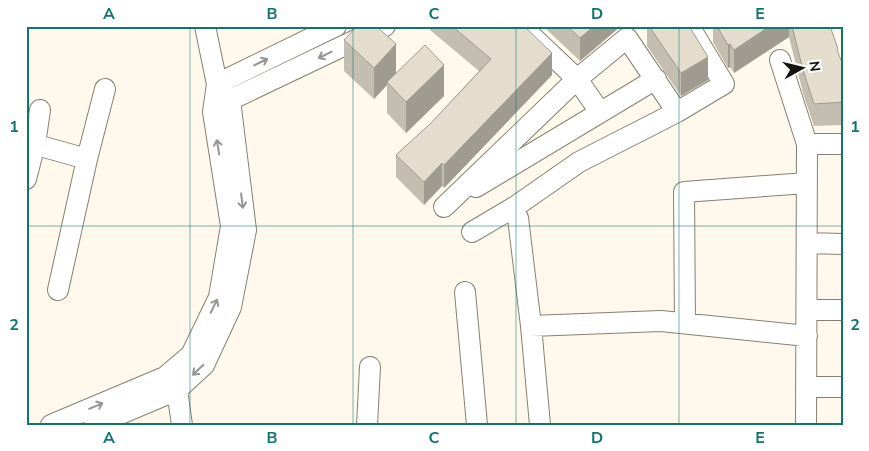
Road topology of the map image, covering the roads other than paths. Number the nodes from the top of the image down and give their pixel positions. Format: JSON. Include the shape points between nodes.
{"nodes":[{"id":1,"x":206,"y":26,"type":"edge"},
{"id":2,"x":336,"y":26,"type":"edge"},
{"id":3,"x":384,"y":26,"type":"edge"},
{"id":4,"x":521,"y":26,"type":"edge"},
{"id":5,"x":689,"y":26,"type":"edge"},
{"id":6,"x":631,"y":34,"type":"edge"},
{"id":7,"x":780,"y":60,"type":"dead end"},
{"id":8,"x":577,"y":79,"type":"junction"},
{"id":9,"x":656,"y":79,"type":"junction"},
{"id":10,"x":218,"y":84,"type":"junction"},
{"id":11,"x":105,"y":89,"type":"dead end"},
{"id":12,"x":230,"y":100,"type":"junction"},
{"id":13,"x":40,"y":110,"type":"dead end"},
{"id":14,"x":600,"y":112,"type":"junction"},
{"id":15,"x":676,"y":112,"type":"junction"},
{"id":16,"x":31,"y":143,"type":"edge"},
{"id":17,"x":807,"y":144,"type":"junction"},
{"id":18,"x":843,"y":144,"type":"edge"},
{"id":19,"x":87,"y":159,"type":"junction"},
{"id":20,"x":26,"y":179,"type":"edge"},
{"id":21,"x":807,"y":183,"type":"junction"},
{"id":22,"x":518,"y":218,"type":"dead end"},
{"id":23,"x":472,"y":232,"type":"dead end"},
{"id":24,"x":807,"y":243,"type":"junction"},
{"id":25,"x":843,"y":244,"type":"edge"},
{"id":26,"x":58,"y":290,"type":"dead end"},
{"id":27,"x":465,"y":292,"type":"dead end"},
{"id":28,"x":807,"y":310,"type":"junction"},
{"id":29,"x":843,"y":310,"type":"edge"},
{"id":30,"x":685,"y":323,"type":"junction"},
{"id":31,"x":531,"y":326,"type":"junction"},
{"id":32,"x":807,"y":336,"type":"junction"},
{"id":33,"x":370,"y":367,"type":"dead end"},
{"id":34,"x":174,"y":381,"type":"junction"},
{"id":35,"x":806,"y":387,"type":"junction"},
{"id":36,"x":843,"y":387,"type":"edge"},
{"id":37,"x":51,"y":425,"type":"edge"},
{"id":38,"x":94,"y":425,"type":"edge"},
{"id":39,"x":182,"y":425,"type":"edge"},
{"id":40,"x":367,"y":425,"type":"edge"},
{"id":41,"x":477,"y":425,"type":"edge"},
{"id":42,"x":540,"y":425,"type":"edge"},
{"id":43,"x":806,"y":425,"type":"edge"}],
"edges":[{"from":1,"to":10,"type":"street"},
{"from":10,"to":2,"type":"street","one_way":true},
{"from":3,"to":12,"type":"street","one_way":true},
{"from":4,"to":8,"type":"street"},
{"from":5,"to":15,"type":"street","via":[[724,84]]},
{"from":6,"to":8,"type":"street"},
{"from":6,"to":9,"type":"street"},
{"from":7,"to":17,"type":"street"},
{"from":8,"to":14,"type":"street"},
{"from":8,"to":14,"type":"street","via":[[444,207]]},
{"from":9,"to":14,"type":"street"},
{"from":9,"to":15,"type":"street"},
{"from":10,"to":12,"type":"street"},
{"from":34,"to":10,"type":"street","one_way":true,"via":[[191,355],[218,298],[231,226],[213,112]]},
{"from":11,"to":19,"type":"street"},
{"from":12,"to":34,"type":"street","one_way":true,"via":[[246,230],[231,307],[204,365]]},
{"from":13,"to":16,"type":"street"},
{"from":15,"to":23,"type":"street","via":[[579,162]]},
{"from":16,"to":19,"type":"street"},
{"from":16,"to":20,"type":"street"},
{"from":17,"to":18,"type":"street"},
{"from":17,"to":21,"type":"street"},
{"from":19,"to":26,"type":"street"},
{"from":21,"to":24,"type":"street"},
{"from":21,"to":30,"type":"street","via":[[684,192]]},
{"from":22,"to":31,"type":"street"},
{"from":24,"to":25,"type":"street"},
{"from":24,"to":28,"type":"street"},
{"from":27,"to":41,"type":"street"},
{"from":28,"to":29,"type":"street"},
{"from":28,"to":32,"type":"street"},
{"from":30,"to":31,"type":"street"},
{"from":30,"to":32,"type":"street"},
{"from":31,"to":42,"type":"street"},
{"from":32,"to":35,"type":"street"},
{"from":33,"to":40,"type":"street"},
{"from":37,"to":34,"type":"street","one_way":true,"via":[[165,377]]},
{"from":34,"to":38,"type":"street"},
{"from":34,"to":39,"type":"street"},
{"from":35,"to":36,"type":"street"},
{"from":35,"to":43,"type":"street"}]}
